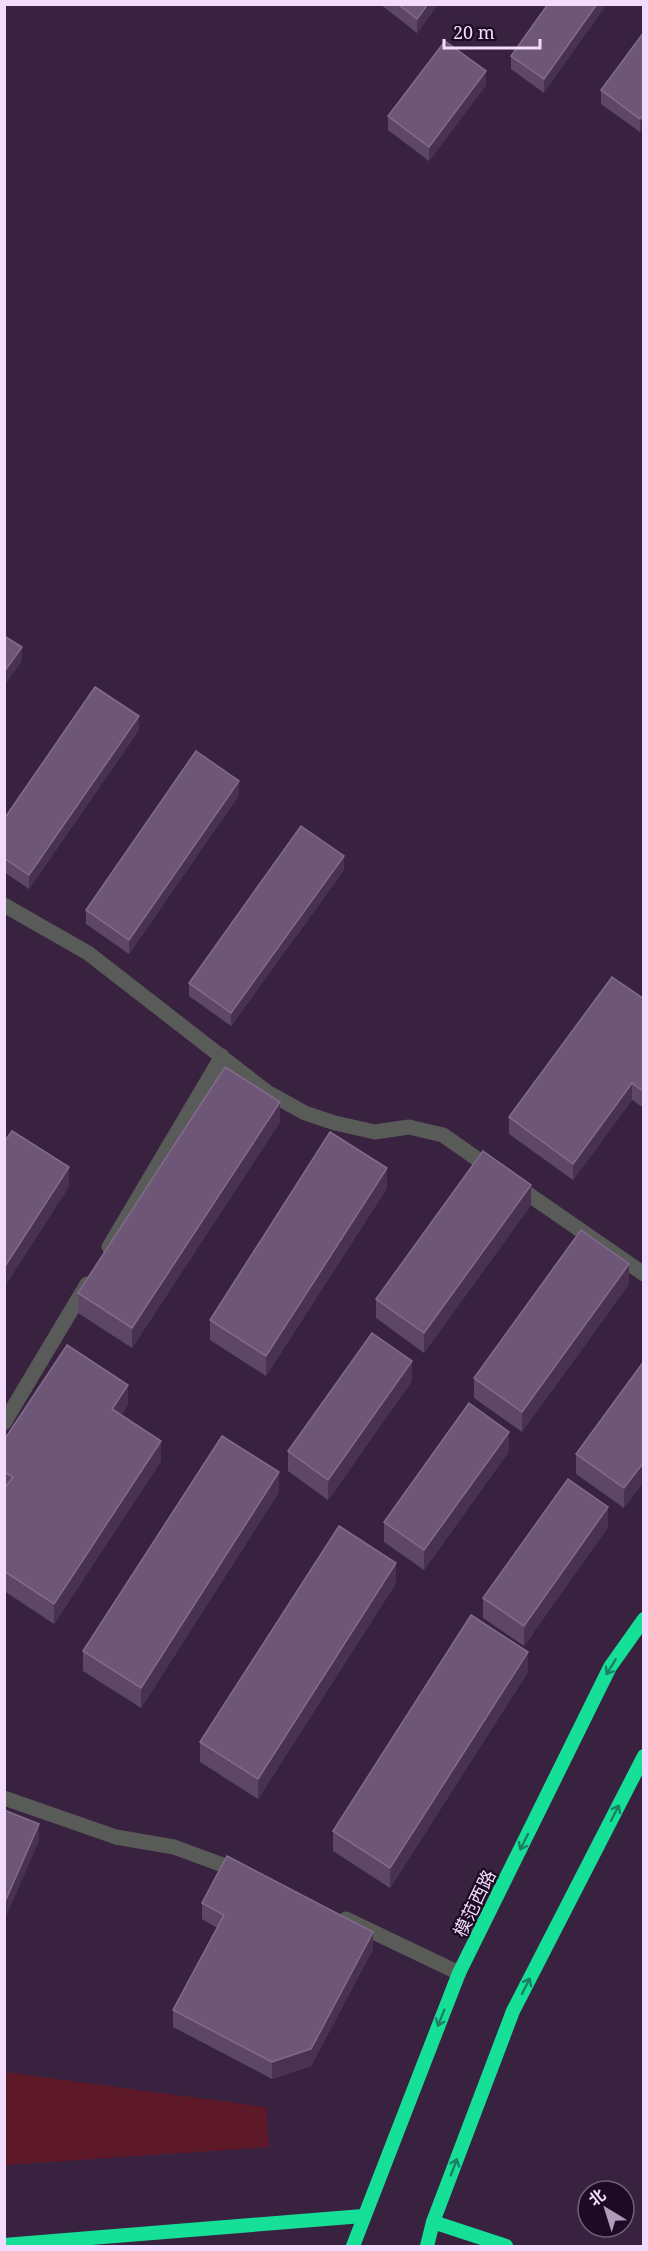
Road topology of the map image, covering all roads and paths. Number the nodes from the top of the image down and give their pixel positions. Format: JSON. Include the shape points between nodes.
{"nodes":[{"id":1,"x":4,"y":905,"type":"edge"},
{"id":2,"x":222,"y":1056,"type":"junction"},
{"id":3,"x":644,"y":1274,"type":"edge"},
{"id":4,"x":4,"y":1423,"type":"edge"},
{"id":5,"x":644,"y":1619,"type":"edge"},
{"id":6,"x":644,"y":1756,"type":"edge"},
{"id":7,"x":4,"y":1798,"type":"edge"},
{"id":8,"x":256,"y":1877,"type":"edge"},
{"id":9,"x":331,"y":1911,"type":"edge"},
{"id":10,"x":459,"y":1973,"type":"junction"},
{"id":11,"x":363,"y":2216,"type":"junction"},
{"id":12,"x":433,"y":2222,"type":"junction"},
{"id":13,"x":4,"y":2245,"type":"edge"},
{"id":14,"x":353,"y":2247,"type":"edge"},
{"id":15,"x":427,"y":2247,"type":"edge"},
{"id":16,"x":506,"y":2247,"type":"edge"}],
"edges":[{"from":1,"to":2,"type":"lane","via":[[88,953]]},
{"from":2,"to":3,"type":"lane","via":[[267,1092],[305,1113],[375,1132],[409,1127],[443,1135]]},
{"from":2,"to":4,"type":"lane"},
{"from":5,"to":10,"type":"main road","name":"模范西路","one_way":true,"via":[[610,1667]]},
{"from":12,"to":6,"type":"main road","one_way":true,"via":[[513,2011]]},
{"from":7,"to":8,"type":"lane","via":[[116,1837],[174,1847]]},
{"from":9,"to":10,"type":"lane"},
{"from":10,"to":11,"type":"main road","name":"模范西路","one_way":true},
{"from":11,"to":13,"type":"main road"},
{"from":11,"to":14,"type":"main road","name":"模范西路"},
{"from":12,"to":15,"type":"main road"},
{"from":12,"to":16,"type":"main road"}]}
